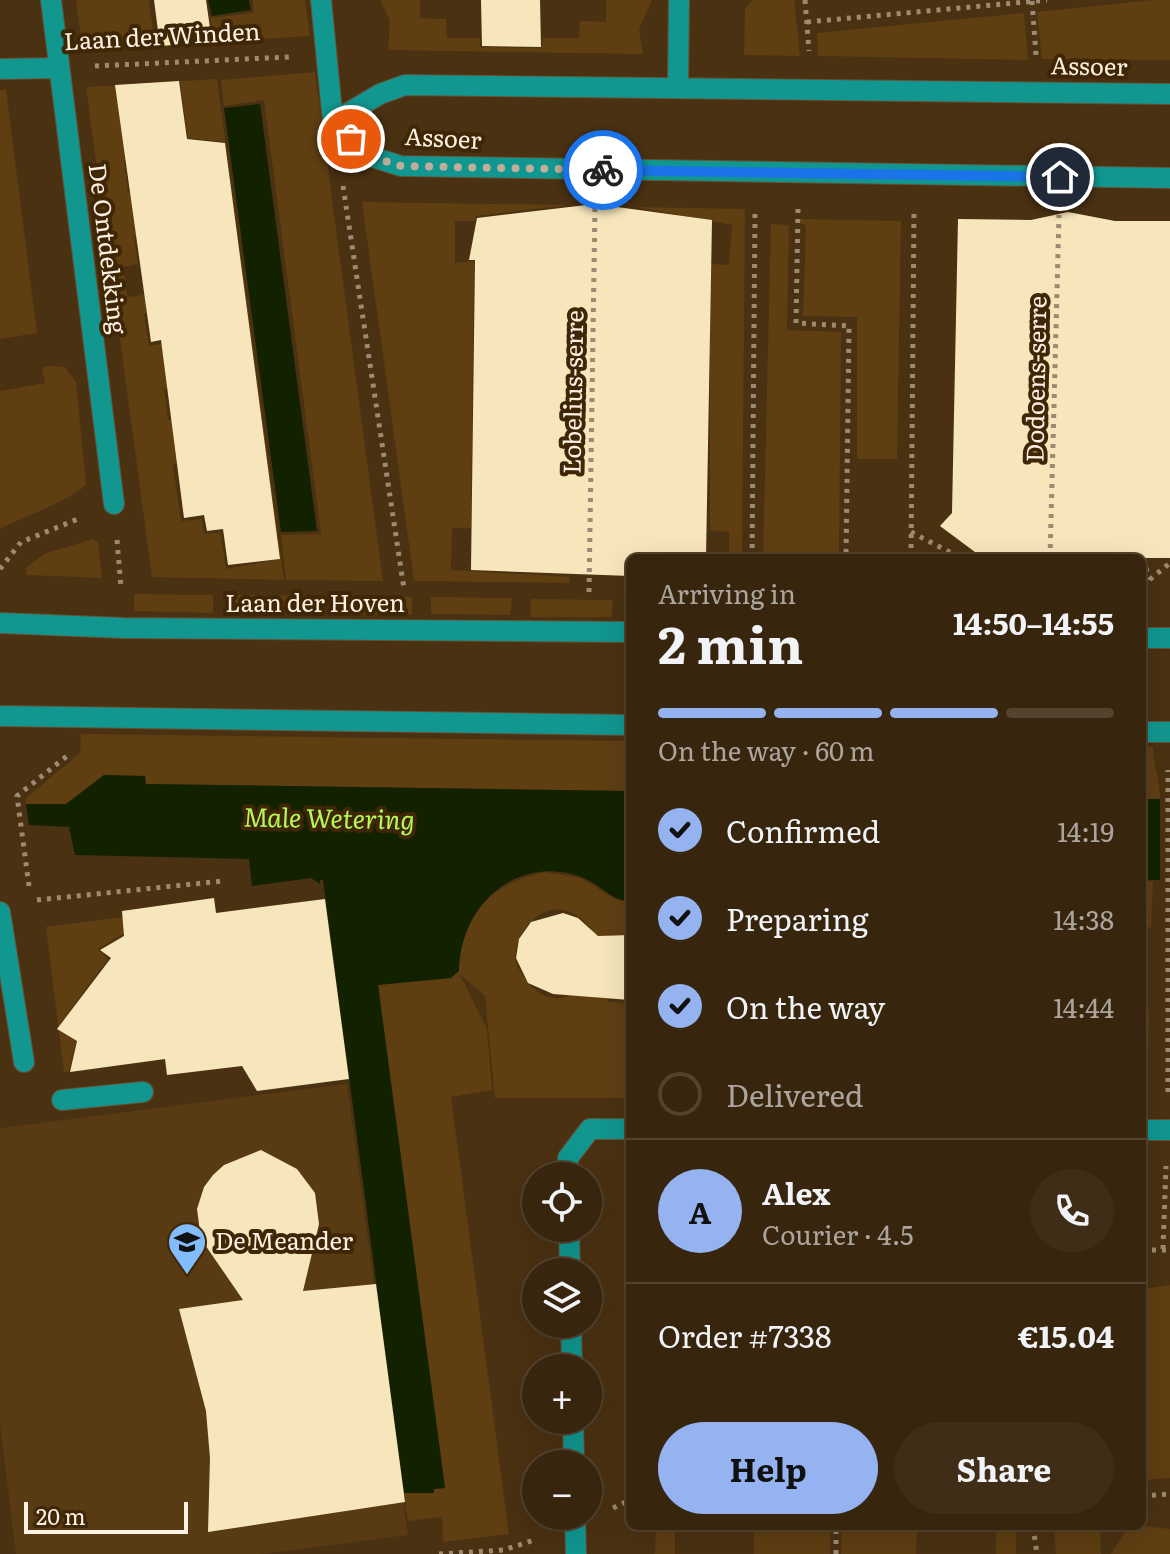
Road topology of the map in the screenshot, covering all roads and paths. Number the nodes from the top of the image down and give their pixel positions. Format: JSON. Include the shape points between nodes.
{"nodes":[{"id":1,"x":51,"y":0,"type":"edge"},
{"id":2,"x":321,"y":0,"type":"edge"},
{"id":3,"x":679,"y":0,"type":"edge"},
{"id":4,"x":805,"y":0,"type":"edge"},
{"id":5,"x":1047,"y":0,"type":"edge"},
{"id":6,"x":1032,"y":1,"type":"edge"},
{"id":7,"x":327,"y":56,"type":"junction"},
{"id":8,"x":58,"y":68,"type":"junction"},
{"id":9,"x":0,"y":69,"type":"edge"},
{"id":10,"x":678,"y":86,"type":"junction"},
{"id":11,"x":1038,"y":92,"type":"junction"},
{"id":12,"x":1170,"y":94,"type":"edge"},
{"id":13,"x":333,"y":122,"type":"junction"},
{"id":14,"x":1170,"y":178,"type":"edge"},
{"id":15,"x":595,"y":194,"type":"dead end"},
{"id":16,"x":755,"y":197,"type":"dead end"},
{"id":17,"x":799,"y":197,"type":"dead end"},
{"id":18,"x":915,"y":198,"type":"dead end"},
{"id":19,"x":1060,"y":200,"type":"dead end"},
{"id":20,"x":114,"y":504,"type":"junction"},
{"id":21,"x":911,"y":532,"type":"junction"},
{"id":22,"x":752,"y":554,"type":"edge"},
{"id":23,"x":846,"y":554,"type":"edge"},
{"id":24,"x":911,"y":554,"type":"edge"},
{"id":25,"x":960,"y":554,"type":"edge"},
{"id":26,"x":1050,"y":554,"type":"edge"},
{"id":27,"x":1170,"y":563,"type":"edge"},
{"id":28,"x":1146,"y":568,"type":"dead end"},
{"id":29,"x":0,"y":569,"type":"edge"},
{"id":30,"x":1149,"y":580,"type":"junction"},
{"id":31,"x":1146,"y":583,"type":"edge"},
{"id":32,"x":121,"y":587,"type":"dead end"},
{"id":33,"x":404,"y":589,"type":"dead end"},
{"id":34,"x":589,"y":592,"type":"dead end"},
{"id":35,"x":0,"y":623,"type":"edge"},
{"id":36,"x":626,"y":632,"type":"edge"},
{"id":37,"x":1146,"y":638,"type":"edge"},
{"id":38,"x":1170,"y":638,"type":"edge"},
{"id":39,"x":0,"y":716,"type":"edge"},
{"id":40,"x":626,"y":725,"type":"edge"},
{"id":41,"x":1146,"y":732,"type":"edge"},
{"id":42,"x":1170,"y":732,"type":"edge"},
{"id":43,"x":1168,"y":774,"type":"dead end"},
{"id":44,"x":17,"y":796,"type":"dead end"},
{"id":45,"x":21,"y":835,"type":"dead end"},
{"id":46,"x":223,"y":881,"type":"dead end"},
{"id":47,"x":1168,"y":894,"type":"edge"},
{"id":48,"x":31,"y":900,"type":"dead end"},
{"id":49,"x":0,"y":912,"type":"edge"},
{"id":50,"x":6,"y":1002,"type":"edge"},
{"id":51,"x":24,"y":1062,"type":"dead end"},
{"id":52,"x":143,"y":1092,"type":"dead end"},
{"id":53,"x":62,"y":1100,"type":"dead end"},
{"id":54,"x":626,"y":1129,"type":"edge"},
{"id":55,"x":1146,"y":1130,"type":"edge"},
{"id":56,"x":1169,"y":1130,"type":"edge"},
{"id":57,"x":568,"y":1162,"type":"edge"},
{"id":58,"x":1166,"y":1249,"type":"edge"},
{"id":59,"x":1146,"y":1250,"type":"edge"},
{"id":60,"x":1170,"y":1494,"type":"edge"},
{"id":61,"x":1146,"y":1496,"type":"edge"},
{"id":62,"x":553,"y":1530,"type":"edge"},
{"id":63,"x":575,"y":1530,"type":"edge"},
{"id":64,"x":836,"y":1530,"type":"edge"},
{"id":65,"x":1034,"y":1530,"type":"edge"},
{"id":66,"x":439,"y":1554,"type":"edge"},
{"id":67,"x":576,"y":1554,"type":"edge"},
{"id":68,"x":836,"y":1554,"type":"edge"},
{"id":69,"x":1037,"y":1554,"type":"edge"}],
"edges":[{"from":1,"to":8,"type":"street","name":"De Ontdekking"},
{"from":2,"to":7,"type":"street"},
{"from":3,"to":10,"type":"street"},
{"from":4,"to":6,"type":"path","via":[[807,22]]},
{"from":5,"to":6,"type":"path"},
{"from":6,"to":11,"type":"path"},
{"from":7,"to":8,"type":"path","name":"Laan der Winden"},
{"from":7,"to":13,"type":"street"},
{"from":8,"to":9,"type":"street","name":"Laan der Winden"},
{"from":8,"to":20,"type":"street","name":"De Ontdekking"},
{"from":10,"to":11,"type":"street","name":"Assoer"},
{"from":10,"to":13,"type":"street","name":"Assoer","via":[[405,85]]},
{"from":11,"to":12,"type":"street","name":"Assoer"},
{"from":13,"to":14,"type":"street","name":"Assoer","via":[[369,156],[401,166]]},
{"from":13,"to":33,"type":"path"},
{"from":15,"to":34,"type":"path","name":"Lobelius-serre"},
{"from":16,"to":22,"type":"path"},
{"from":17,"to":23,"type":"path","via":[[796,323],[849,326]]},
{"from":18,"to":21,"type":"path"},
{"from":19,"to":26,"type":"path","name":"Dodoens-serre"},
{"from":20,"to":29,"type":"path","via":[[21,542]]},
{"from":20,"to":32,"type":"path"},
{"from":21,"to":24,"type":"path"},
{"from":21,"to":25,"type":"path"},
{"from":27,"to":30,"type":"path"},
{"from":28,"to":30,"type":"path"},
{"from":30,"to":31,"type":"path"},
{"from":35,"to":36,"type":"street","name":"Laan der Hoven"},
{"from":37,"to":38,"type":"street"},
{"from":39,"to":40,"type":"street"},
{"from":41,"to":42,"type":"street"},
{"from":43,"to":47,"type":"path"},
{"from":44,"to":45,"type":"path"},
{"from":46,"to":48,"type":"path"},
{"from":47,"to":56,"type":"path"},
{"from":49,"to":50,"type":"street"},
{"from":50,"to":51,"type":"street"},
{"from":52,"to":53,"type":"street"},
{"from":54,"to":57,"type":"street","via":[[590,1129]]},
{"from":55,"to":56,"type":"street"},
{"from":56,"to":58,"type":"path"},
{"from":58,"to":59,"type":"path"},
{"from":60,"to":61,"type":"path"},
{"from":62,"to":66,"type":"path","via":[[504,1550]]},
{"from":63,"to":67,"type":"street"},
{"from":64,"to":68,"type":"path"},
{"from":65,"to":69,"type":"path"}]}
